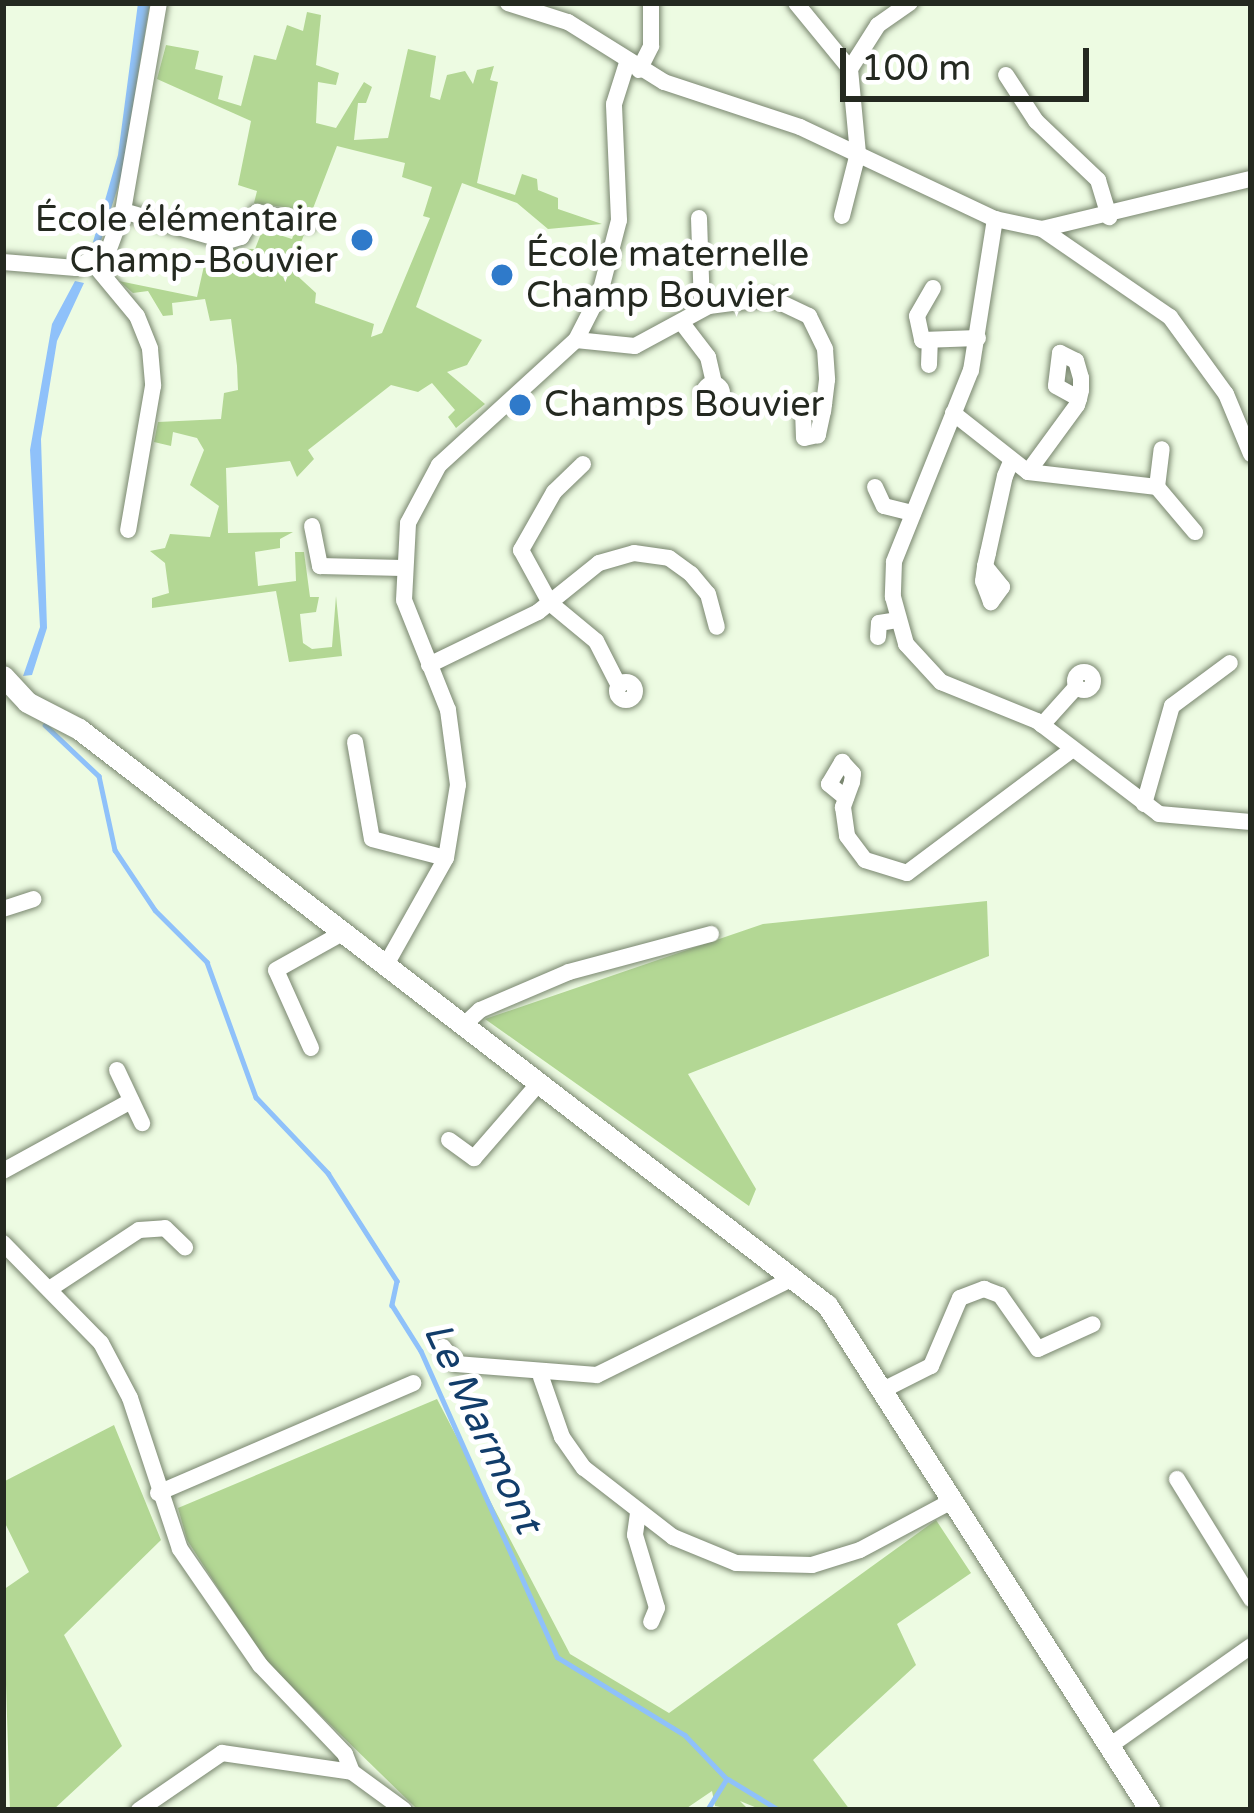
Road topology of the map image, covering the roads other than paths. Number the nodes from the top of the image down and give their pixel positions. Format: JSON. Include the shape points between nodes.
{"nodes":[{"id":1,"x":159,"y":3,"type":"edge"},
{"id":2,"x":508,"y":3,"type":"edge"},
{"id":3,"x":651,"y":3,"type":"edge"},
{"id":4,"x":796,"y":3,"type":"edge"},
{"id":5,"x":910,"y":3,"type":"edge"},
{"id":6,"x":633,"y":66,"type":"junction"},
{"id":7,"x":850,"y":69,"type":"junction"},
{"id":8,"x":1006,"y":75,"type":"dead end"},
{"id":9,"x":857,"y":153,"type":"junction"},
{"id":10,"x":1251,"y":179,"type":"edge"},
{"id":11,"x":123,"y":211,"type":"junction"},
{"id":12,"x":842,"y":216,"type":"dead end"},
{"id":13,"x":1109,"y":217,"type":"junction"},
{"id":14,"x":700,"y":218,"type":"dead end"},
{"id":15,"x":995,"y":219,"type":"junction"},
{"id":16,"x":310,"y":223,"type":"dead end"},
{"id":17,"x":1042,"y":230,"type":"junction"},
{"id":18,"x":3,"y":262,"type":"edge"},
{"id":19,"x":92,"y":262,"type":"junction"},
{"id":20,"x":933,"y":288,"type":"dead end"},
{"id":21,"x":702,"y":309,"type":"junction"},
{"id":22,"x":682,"y":323,"type":"junction"},
{"id":23,"x":978,"y":338,"type":"junction"},
{"id":24,"x":576,"y":340,"type":"junction"},
{"id":25,"x":930,"y":342,"type":"junction"},
{"id":26,"x":929,"y":365,"type":"dead end"},
{"id":27,"x":714,"y":384,"type":"dead end"},
{"id":28,"x":1079,"y":398,"type":"dead end"},
{"id":29,"x":824,"y":404,"type":"dead end"},
{"id":30,"x":953,"y":413,"type":"junction"},
{"id":31,"x":1162,"y":449,"type":"dead end"},
{"id":32,"x":1251,"y":454,"type":"edge"},
{"id":33,"x":1011,"y":462,"type":"junction"},
{"id":34,"x":583,"y":464,"type":"dead end"},
{"id":35,"x":1028,"y":472,"type":"junction"},
{"id":36,"x":875,"y":487,"type":"dead end"},
{"id":37,"x":1157,"y":487,"type":"junction"},
{"id":38,"x":913,"y":513,"type":"junction"},
{"id":39,"x":312,"y":526,"type":"dead end"},
{"id":40,"x":128,"y":530,"type":"dead end"},
{"id":41,"x":1195,"y":532,"type":"dead end"},
{"id":42,"x":986,"y":566,"type":"dead end"},
{"id":43,"x":402,"y":568,"type":"junction"},
{"id":44,"x":550,"y":603,"type":"junction"},
{"id":45,"x":897,"y":620,"type":"junction"},
{"id":46,"x":717,"y":627,"type":"dead end"},
{"id":47,"x":878,"y":638,"type":"dead end"},
{"id":48,"x":1230,"y":663,"type":"dead end"},
{"id":49,"x":429,"y":665,"type":"junction"},
{"id":50,"x":3,"y":676,"type":"edge"},
{"id":51,"x":619,"y":686,"type":"dead end"},
{"id":52,"x":1077,"y":686,"type":"dead end"},
{"id":53,"x":27,"y":702,"type":"junction"},
{"id":54,"x":3,"y":703,"type":"edge"},
{"id":55,"x":1042,"y":725,"type":"junction"},
{"id":56,"x":355,"y":742,"type":"dead end"},
{"id":57,"x":1073,"y":749,"type":"junction"},
{"id":58,"x":846,"y":798,"type":"dead end"},
{"id":59,"x":1144,"y":804,"type":"junction"},
{"id":60,"x":1251,"y":822,"type":"edge"},
{"id":61,"x":446,"y":858,"type":"junction"},
{"id":62,"x":33,"y":899,"type":"dead end"},
{"id":63,"x":3,"y":910,"type":"edge"},
{"id":64,"x":344,"y":932,"type":"junction"},
{"id":65,"x":711,"y":934,"type":"dead end"},
{"id":66,"x":387,"y":963,"type":"junction"},
{"id":67,"x":466,"y":1023,"type":"junction"},
{"id":68,"x":311,"y":1048,"type":"dead end"},
{"id":69,"x":117,"y":1070,"type":"dead end"},
{"id":70,"x":539,"y":1083,"type":"junction"},
{"id":71,"x":131,"y":1101,"type":"junction"},
{"id":72,"x":142,"y":1123,"type":"dead end"},
{"id":73,"x":449,"y":1140,"type":"dead end"},
{"id":74,"x":3,"y":1171,"type":"edge"},
{"id":75,"x":3,"y":1243,"type":"edge"},
{"id":76,"x":185,"y":1247,"type":"dead end"},
{"id":77,"x":793,"y":1278,"type":"junction"},
{"id":78,"x":51,"y":1288,"type":"junction"},
{"id":79,"x":1093,"y":1324,"type":"dead end"},
{"id":80,"x":443,"y":1347,"type":"dead end"},
{"id":81,"x":541,"y":1377,"type":"junction"},
{"id":82,"x":413,"y":1383,"type":"dead end"},
{"id":83,"x":881,"y":1391,"type":"junction"},
{"id":84,"x":1177,"y":1479,"type":"dead end"},
{"id":85,"x":158,"y":1493,"type":"junction"},
{"id":86,"x":948,"y":1503,"type":"junction"},
{"id":87,"x":638,"y":1513,"type":"junction"},
{"id":88,"x":1251,"y":1599,"type":"edge"},
{"id":89,"x":651,"y":1622,"type":"dead end"},
{"id":90,"x":1251,"y":1646,"type":"edge"},
{"id":91,"x":1108,"y":1747,"type":"junction"},
{"id":92,"x":352,"y":1772,"type":"junction"},
{"id":93,"x":139,"y":1810,"type":"edge"},
{"id":94,"x":404,"y":1810,"type":"edge"},
{"id":95,"x":1150,"y":1810,"type":"edge"}],
"edges":[{"from":1,"to":11,"type":"street"},
{"from":2,"to":6,"type":"street","via":[[568,22]]},
{"from":3,"to":6,"type":"street","via":[[652,46]]},
{"from":4,"to":7,"type":"street"},
{"from":5,"to":7,"type":"street","via":[[878,25]]},
{"from":6,"to":9,"type":"street"},
{"from":6,"to":24,"type":"street","via":[[614,104],[620,220],[608,273]]},
{"from":7,"to":9,"type":"street"},
{"from":8,"to":13,"type":"street","via":[[1036,121],[1098,179]]},
{"from":9,"to":12,"type":"street"},
{"from":9,"to":15,"type":"street"},
{"from":10,"to":13,"type":"street"},
{"from":11,"to":16,"type":"street","via":[[227,241],[241,237],[257,212]]},
{"from":11,"to":19,"type":"street","via":[[109,249]]},
{"from":13,"to":17,"type":"street"},
{"from":14,"to":21,"type":"street"},
{"from":15,"to":17,"type":"street"},
{"from":15,"to":23,"type":"street"},
{"from":17,"to":32,"type":"street","via":[[1170,317],[1226,394]]},
{"from":18,"to":19,"type":"street","via":[[60,269]]},
{"from":19,"to":40,"type":"street","via":[[137,316],[150,349],[153,386]]},
{"from":20,"to":25,"type":"street","via":[[917,316],[917,333]]},
{"from":21,"to":22,"type":"street"},
{"from":21,"to":29,"type":"street","via":[[771,298],[809,316],[825,350]]},
{"from":22,"to":24,"type":"street","via":[[635,346]]},
{"from":22,"to":27,"type":"street","via":[[708,358]]},
{"from":23,"to":25,"type":"street"},
{"from":23,"to":30,"type":"street"},
{"from":24,"to":43,"type":"street","via":[[439,465],[409,523]]},
{"from":25,"to":26,"type":"street"},
{"from":28,"to":35,"type":"street"},
{"from":30,"to":33,"type":"street"},
{"from":30,"to":38,"type":"street"},
{"from":31,"to":37,"type":"street"},
{"from":33,"to":35,"type":"street"},
{"from":33,"to":42,"type":"street"},
{"from":34,"to":44,"type":"street","via":[[512,548]]},
{"from":35,"to":37,"type":"street"},
{"from":36,"to":38,"type":"street","via":[[881,514]]},
{"from":37,"to":41,"type":"street"},
{"from":38,"to":45,"type":"street","via":[[894,562]]},
{"from":39,"to":43,"type":"street","via":[[320,566]]},
{"from":43,"to":49,"type":"street","via":[[410,623]]},
{"from":44,"to":46,"type":"street","via":[[599,563],[647,553],[691,574],[708,594]]},
{"from":44,"to":49,"type":"street"},
{"from":44,"to":51,"type":"street","via":[[596,641]]},
{"from":45,"to":47,"type":"street","via":[[879,623]]},
{"from":45,"to":55,"type":"street","via":[[906,644],[941,682]]},
{"from":48,"to":59,"type":"street","via":[[1172,706]]},
{"from":49,"to":61,"type":"street","via":[[457,756]]},
{"from":50,"to":53,"type":"street"},
{"from":52,"to":55,"type":"street"},
{"from":53,"to":54,"type":"street"},
{"from":53,"to":64,"type":"street","via":[[79,729]]},
{"from":55,"to":57,"type":"street"},
{"from":56,"to":61,"type":"street","via":[[372,839]]},
{"from":57,"to":58,"type":"street","via":[[907,873],[877,867],[855,850]]},
{"from":57,"to":59,"type":"street"},
{"from":59,"to":60,"type":"street","via":[[1176,821]]},
{"from":61,"to":66,"type":"street"},
{"from":62,"to":63,"type":"street"},
{"from":64,"to":66,"type":"street"},
{"from":64,"to":68,"type":"street","via":[[276,970]]},
{"from":65,"to":67,"type":"street","via":[[569,972]]},
{"from":66,"to":67,"type":"street"},
{"from":67,"to":70,"type":"street"},
{"from":69,"to":71,"type":"street"},
{"from":70,"to":73,"type":"street","via":[[474,1158]]},
{"from":70,"to":77,"type":"street"},
{"from":71,"to":72,"type":"street"},
{"from":71,"to":74,"type":"street"},
{"from":75,"to":78,"type":"street"},
{"from":76,"to":78,"type":"street","via":[[165,1228],[139,1230]]},
{"from":77,"to":81,"type":"street","via":[[597,1376]]},
{"from":77,"to":83,"type":"street","via":[[827,1305]]},
{"from":78,"to":85,"type":"street","via":[[118,1371]]},
{"from":79,"to":83,"type":"street","via":[[1038,1349],[1000,1295],[984,1289],[960,1298],[931,1366]]},
{"from":80,"to":81,"type":"street","via":[[450,1366]]},
{"from":81,"to":87,"type":"street","via":[[573,1453]]},
{"from":82,"to":85,"type":"street"},
{"from":83,"to":86,"type":"street"},
{"from":84,"to":88,"type":"street"},
{"from":85,"to":92,"type":"street","via":[[180,1549],[260,1665],[345,1754]]},
{"from":86,"to":87,"type":"street","via":[[860,1550],[771,1568],[673,1538]]},
{"from":86,"to":91,"type":"street"},
{"from":87,"to":89,"type":"street","via":[[635,1535],[657,1608]]},
{"from":90,"to":91,"type":"street"},
{"from":91,"to":95,"type":"street"},
{"from":92,"to":93,"type":"street","via":[[222,1753]]},
{"from":92,"to":94,"type":"street"}]}
